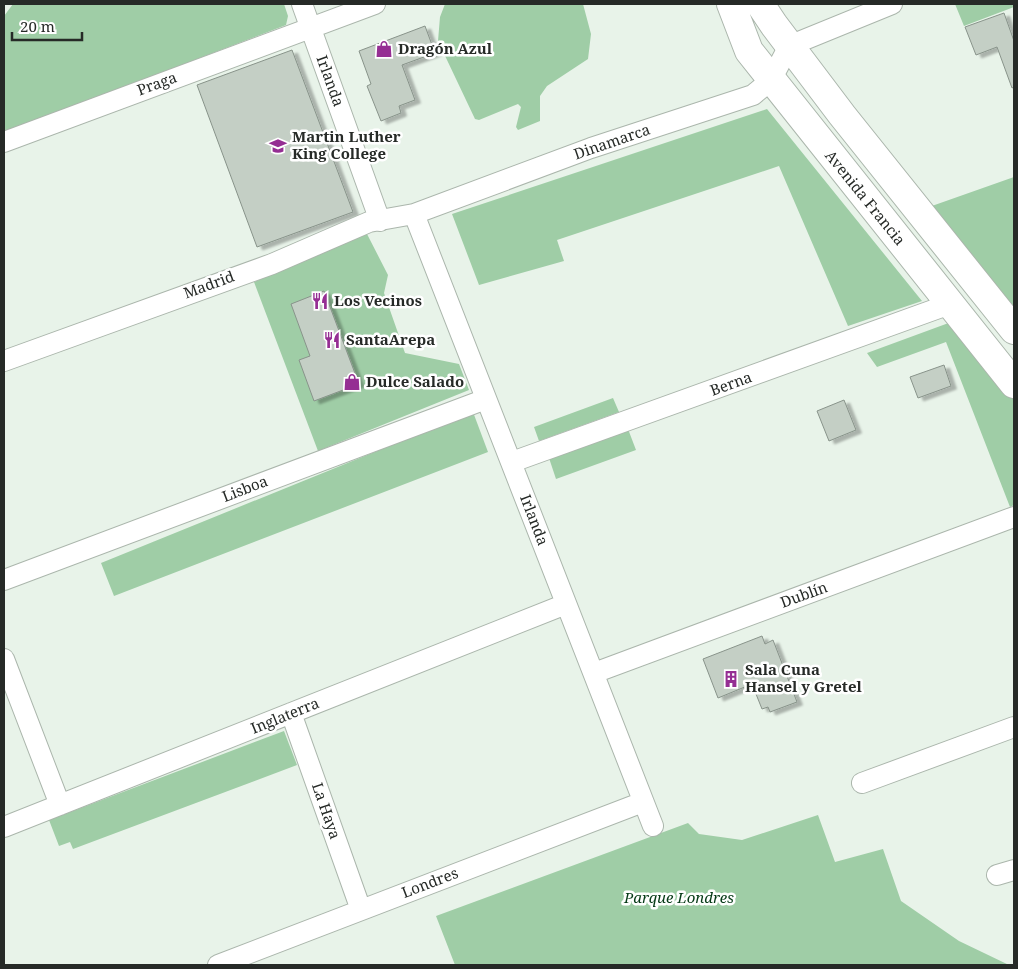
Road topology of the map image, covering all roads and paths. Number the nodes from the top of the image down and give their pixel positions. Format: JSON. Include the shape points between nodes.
{"nodes":[{"id":1,"x":302,"y":4,"type":"edge"},
{"id":2,"x":376,"y":4,"type":"edge"},
{"id":3,"x":731,"y":4,"type":"edge"},
{"id":4,"x":760,"y":4,"type":"edge"},
{"id":5,"x":892,"y":4,"type":"edge"},
{"id":6,"x":310,"y":26,"type":"junction"},
{"id":7,"x":789,"y":46,"type":"junction"},
{"id":8,"x":772,"y":80,"type":"junction"},
{"id":9,"x":4,"y":142,"type":"edge"},
{"id":10,"x":414,"y":214,"type":"junction"},
{"id":11,"x":380,"y":221,"type":"junction"},
{"id":12,"x":950,"y":304,"type":"junction"},
{"id":13,"x":1014,"y":330,"type":"edge"},
{"id":14,"x":4,"y":361,"type":"edge"},
{"id":15,"x":1014,"y":384,"type":"edge"},
{"id":16,"x":486,"y":399,"type":"junction"},
{"id":17,"x":512,"y":462,"type":"junction"},
{"id":18,"x":1014,"y":517,"type":"edge"},
{"id":19,"x":4,"y":580,"type":"edge"},
{"id":20,"x":566,"y":604,"type":"junction"},
{"id":21,"x":4,"y":659,"type":"edge"},
{"id":22,"x":594,"y":673,"type":"junction"},
{"id":23,"x":291,"y":713,"type":"junction"},
{"id":24,"x":1014,"y":726,"type":"edge"},
{"id":25,"x":862,"y":783,"type":"dead end"},
{"id":26,"x":643,"y":802,"type":"junction"},
{"id":27,"x":60,"y":805,"type":"junction"},
{"id":28,"x":652,"y":826,"type":"dead end"},
{"id":29,"x":4,"y":828,"type":"edge"},
{"id":30,"x":361,"y":910,"type":"junction"},
{"id":31,"x":218,"y":965,"type":"edge"}],
"edges":[{"from":1,"to":6,"type":"street","name":"Irlanda"},
{"from":2,"to":6,"type":"street"},
{"from":3,"to":8,"type":"main road","name":"Avenida Francia","via":[[749,51]]},
{"from":4,"to":7,"type":"main road"},
{"from":5,"to":7,"type":"street"},
{"from":6,"to":9,"type":"street","name":"Praga"},
{"from":6,"to":11,"type":"street","name":"Irlanda"},
{"from":7,"to":8,"type":"street","name":"Dinamarca"},
{"from":7,"to":13,"type":"main road"},
{"from":8,"to":10,"type":"street","name":"Dinamarca","via":[[753,96],[592,148]]},
{"from":8,"to":12,"type":"main road","name":"Avenida Francia"},
{"from":10,"to":11,"type":"street","name":"Madrid"},
{"from":10,"to":16,"type":"street","name":"Irlanda"},
{"from":11,"to":14,"type":"street","name":"Madrid","via":[[369,222],[272,264]]},
{"from":12,"to":15,"type":"main road","name":"Avenida Francia"},
{"from":12,"to":17,"type":"street","name":"Berna"},
{"from":16,"to":17,"type":"street","name":"Irlanda"},
{"from":16,"to":19,"type":"street","name":"Lisboa"},
{"from":17,"to":20,"type":"street","name":"Irlanda"},
{"from":18,"to":22,"type":"street","name":"Dublín"},
{"from":20,"to":22,"type":"street","name":"Irlanda"},
{"from":20,"to":23,"type":"street","name":"Inglaterra"},
{"from":21,"to":27,"type":"street"},
{"from":22,"to":26,"type":"street","name":"Irlanda"},
{"from":23,"to":27,"type":"street","name":"Inglaterra"},
{"from":23,"to":30,"type":"street","name":"La Haya"},
{"from":24,"to":25,"type":"street"},
{"from":26,"to":28,"type":"street","name":"Irlanda"},
{"from":26,"to":30,"type":"street","name":"Londres"},
{"from":27,"to":29,"type":"street","name":"Inglaterra"},
{"from":30,"to":31,"type":"street","name":"Londres"}]}
